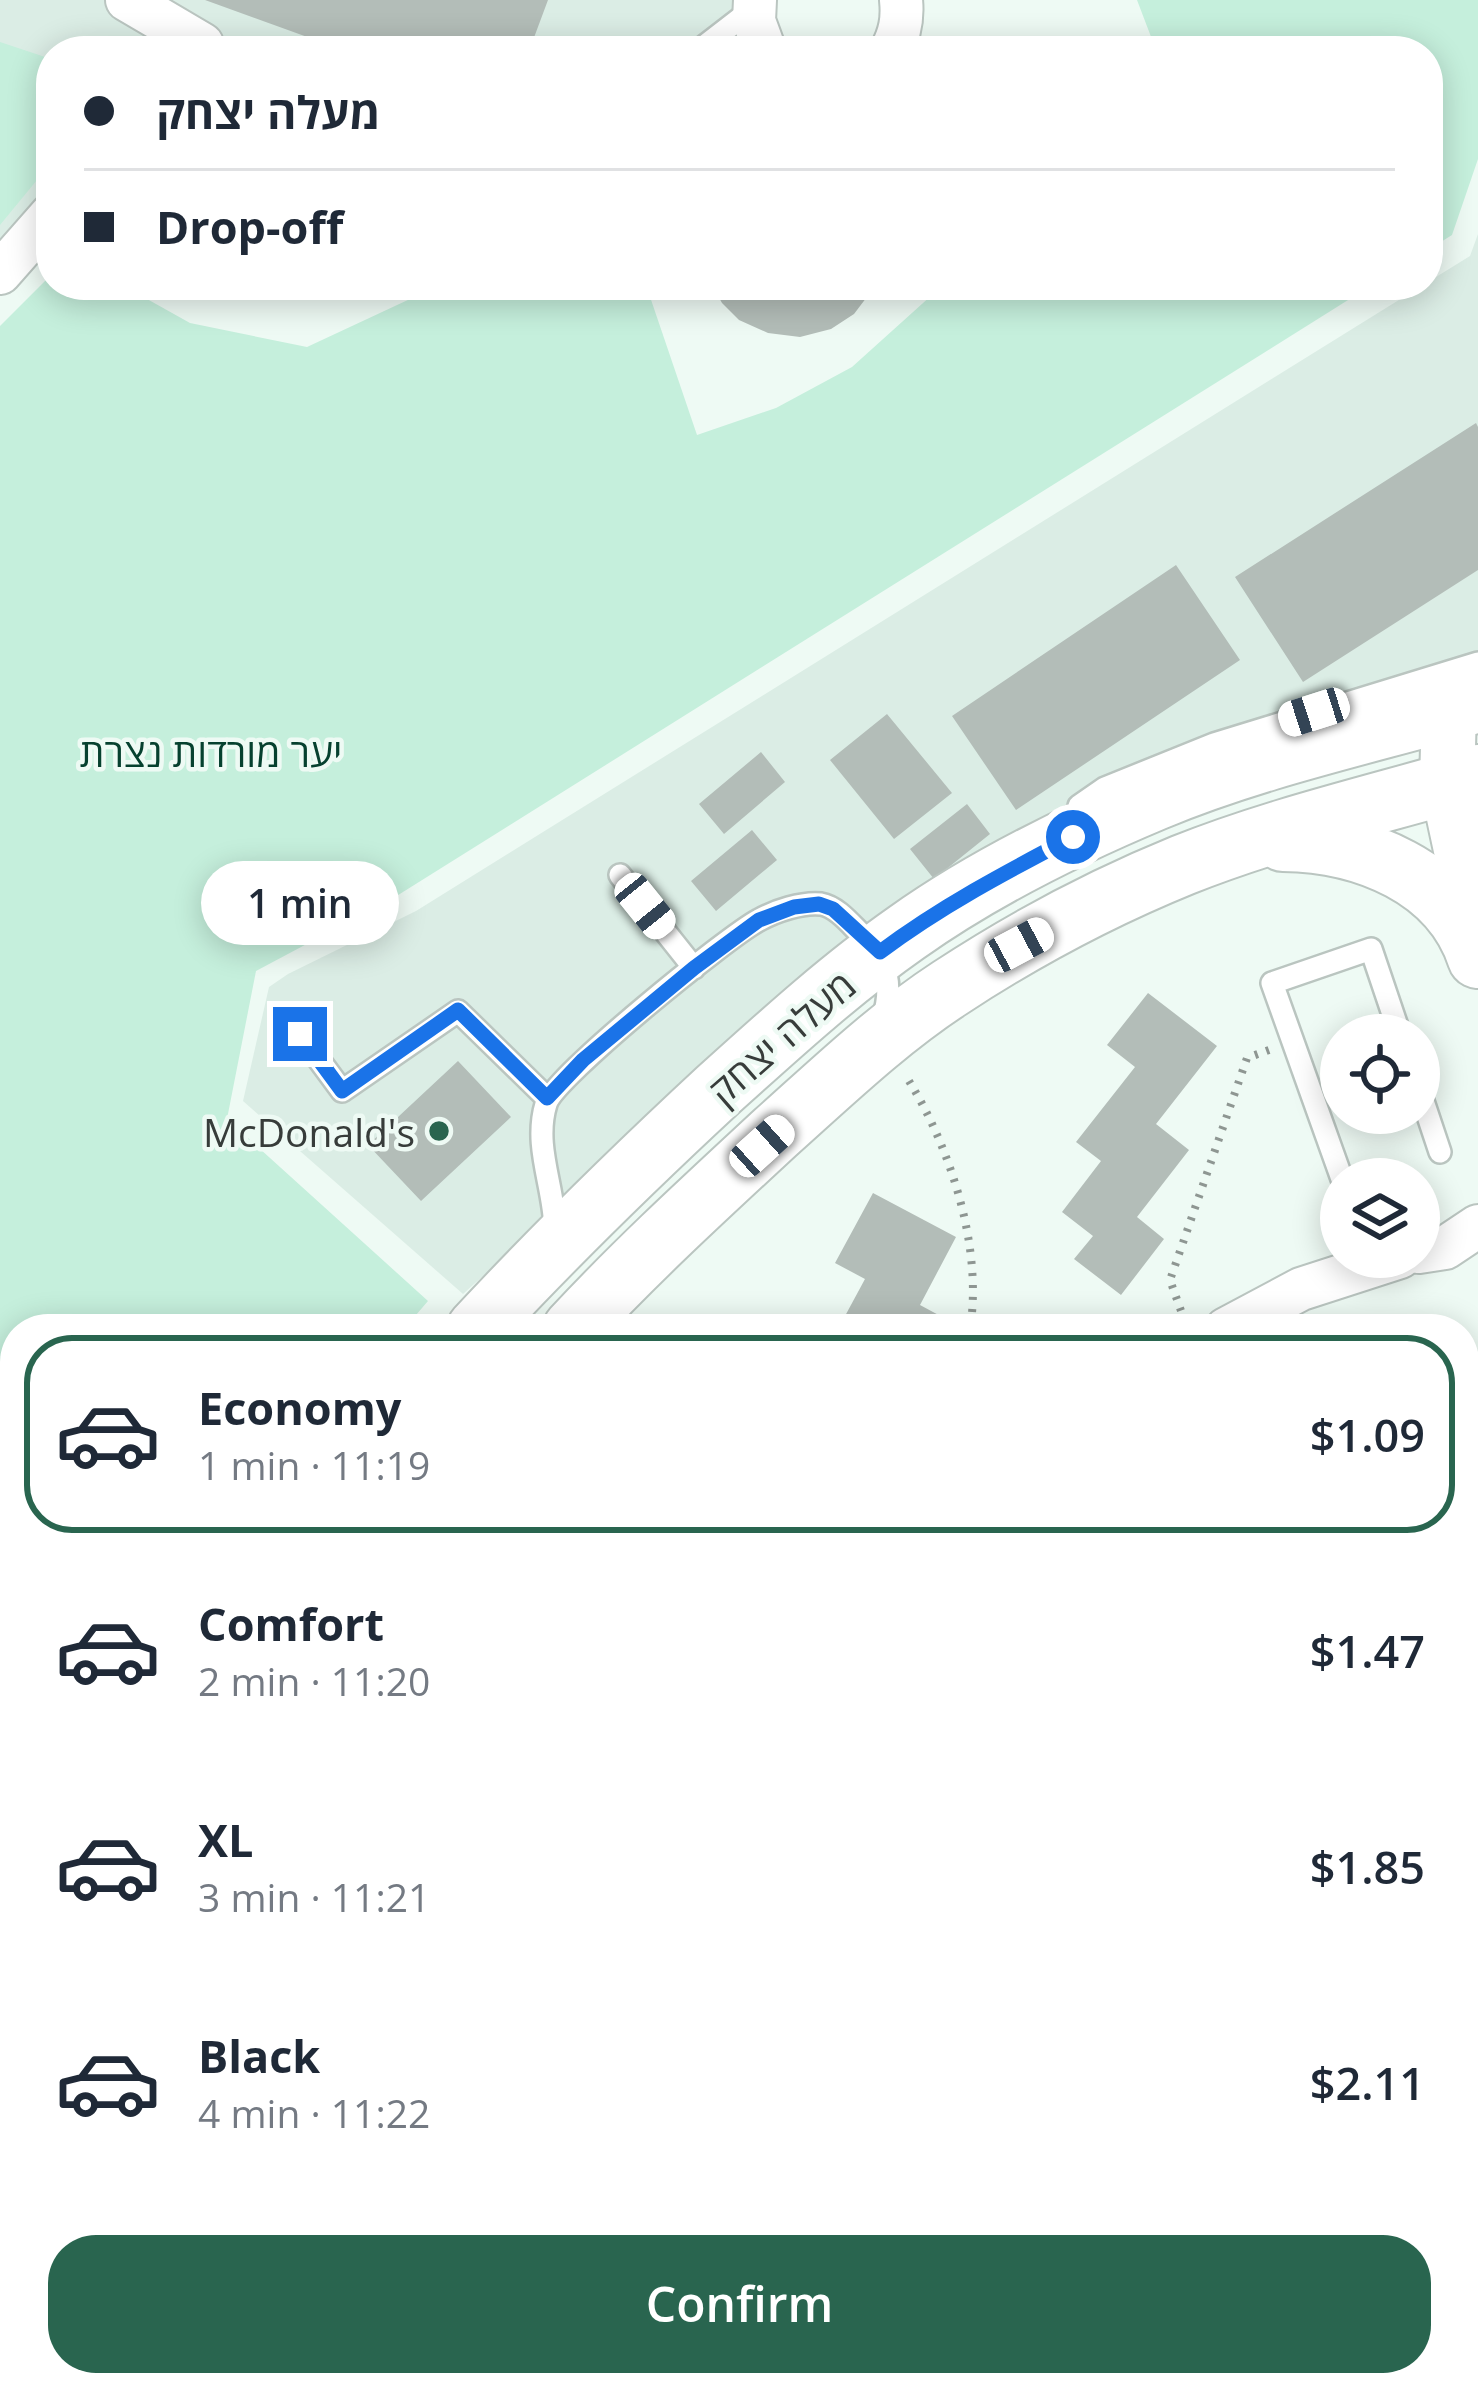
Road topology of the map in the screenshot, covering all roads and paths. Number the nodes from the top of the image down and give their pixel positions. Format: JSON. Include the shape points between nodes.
{"nodes":[{"id":1,"x":128,"y":0,"type":"edge"},
{"id":2,"x":755,"y":3,"type":"edge"},
{"id":3,"x":189,"y":36,"type":"edge"},
{"id":4,"x":716,"y":36,"type":"edge"},
{"id":5,"x":760,"y":36,"type":"edge"},
{"id":6,"x":36,"y":232,"type":"edge"},
{"id":7,"x":0,"y":273,"type":"edge"},
{"id":8,"x":1468,"y":731,"type":"edge"},
{"id":9,"x":1252,"y":840,"type":"junction"},
{"id":10,"x":620,"y":875,"type":"dead end"},
{"id":11,"x":1478,"y":929,"type":"edge"},
{"id":12,"x":880,"y":952,"type":"junction"},
{"id":13,"x":1478,"y":958,"type":"edge"},
{"id":14,"x":694,"y":968,"type":"junction"},
{"id":15,"x":1393,"y":1014,"type":"edge"},
{"id":16,"x":300,"y":1034,"type":"dead end"},
{"id":17,"x":1293,"y":1041,"type":"junction"},
{"id":18,"x":868,"y":1052,"type":"junction"},
{"id":19,"x":547,"y":1098,"type":"junction"},
{"id":20,"x":1434,"y":1134,"type":"edge"},
{"id":21,"x":1440,"y":1152,"type":"dead end"},
{"id":22,"x":1335,"y":1158,"type":"edge"},
{"id":23,"x":1478,"y":1226,"type":"edge"},
{"id":24,"x":555,"y":1246,"type":"junction"},
{"id":25,"x":1440,"y":1249,"type":"edge"},
{"id":26,"x":1440,"y":1254,"type":"edge"},
{"id":27,"x":1478,"y":1275,"type":"edge"},
{"id":28,"x":1331,"y":1278,"type":"edge"},
{"id":29,"x":491,"y":1314,"type":"edge"},
{"id":30,"x":588,"y":1314,"type":"edge"},
{"id":31,"x":972,"y":1314,"type":"edge"},
{"id":32,"x":1182,"y":1314,"type":"edge"},
{"id":33,"x":1254,"y":1314,"type":"edge"}],
"edges":[{"from":1,"to":3,"type":"street"},
{"from":2,"to":4,"type":"lane"},
{"from":2,"to":5,"type":"street"},
{"from":6,"to":7,"type":"street"},
{"from":8,"to":9,"type":"main road","name":"מעלה יצחק"},
{"from":8,"to":11,"type":"street"},
{"from":8,"to":12,"type":"main road","name":"מעלה יצחק","via":[[1231,773],[1158,799],[1044,852]]},
{"from":9,"to":13,"type":"main road","via":[[1343,848],[1396,865],[1450,906]]},
{"from":9,"to":18,"type":"main road","name":"מעלה יצחק","via":[[1019,945]]},
{"from":10,"to":14,"type":"lane"},
{"from":12,"to":14,"type":"lane","via":[[819,904],[759,920]]},
{"from":12,"to":18,"type":"lane","via":[[890,986]]},
{"from":12,"to":24,"type":"main road","name":"מעלה יצחק","via":[[772,1041]]},
{"from":14,"to":19,"type":"lane"},
{"from":15,"to":17,"type":"lane","via":[[1371,950],[1272,983]]},
{"from":16,"to":19,"type":"lane","via":[[342,1091],[458,1010]]},
{"from":17,"to":22,"type":"lane"},
{"from":17,"to":32,"type":"path","via":[[1247,1058],[1170,1280]]},
{"from":18,"to":30,"type":"main road","name":"מעלה יצחק"},
{"from":18,"to":31,"type":"path","via":[[923,1105],[944,1151],[970,1251]]},
{"from":19,"to":24,"type":"lane","via":[[540,1128]]},
{"from":20,"to":21,"type":"lane"},
{"from":23,"to":25,"type":"street"},
{"from":24,"to":29,"type":"main road","name":"מעלה יצחק"},
{"from":26,"to":27,"type":"street"},
{"from":28,"to":33,"type":"street"}]}
